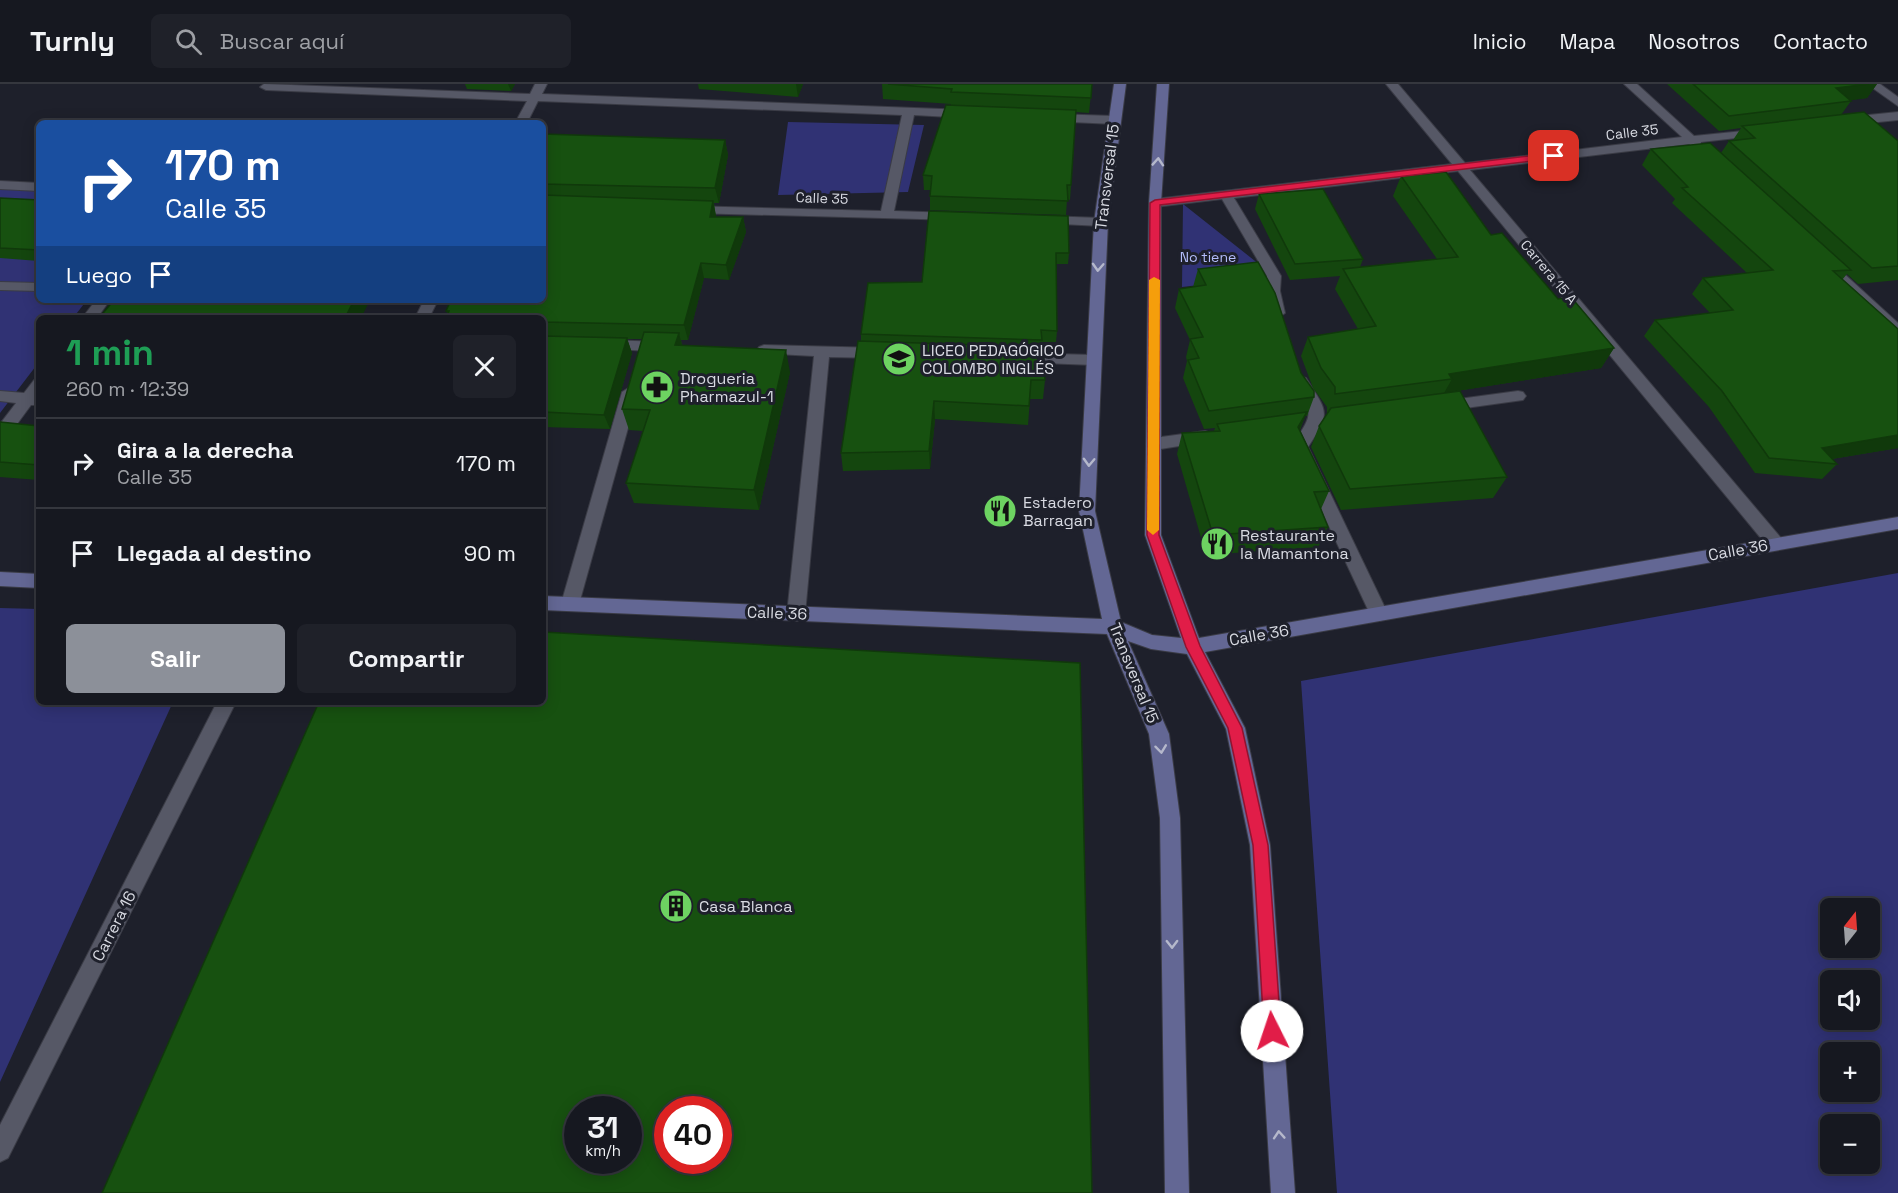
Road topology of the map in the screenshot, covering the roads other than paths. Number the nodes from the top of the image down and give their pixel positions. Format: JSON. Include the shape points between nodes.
{"nodes":[{"id":1,"x":541,"y":84,"type":"edge"},
{"id":2,"x":1120,"y":84,"type":"edge"},
{"id":3,"x":1163,"y":84,"type":"edge"},
{"id":4,"x":1392,"y":84,"type":"edge"},
{"id":5,"x":1630,"y":84,"type":"edge"},
{"id":6,"x":1873,"y":84,"type":"edge"},
{"id":7,"x":266,"y":87,"type":"dead end"},
{"id":8,"x":534,"y":97,"type":"junction"},
{"id":9,"x":1898,"y":102,"type":"edge"},
{"id":10,"x":909,"y":112,"type":"junction"},
{"id":11,"x":977,"y":115,"type":"edge"},
{"id":12,"x":1898,"y":116,"type":"edge"},
{"id":13,"x":1034,"y":117,"type":"edge"},
{"id":14,"x":522,"y":120,"type":"edge"},
{"id":15,"x":1114,"y":120,"type":"junction"},
{"id":16,"x":1841,"y":122,"type":"edge"},
{"id":17,"x":1772,"y":130,"type":"edge"},
{"id":18,"x":1692,"y":140,"type":"junction"},
{"id":19,"x":1709,"y":156,"type":"edge"},
{"id":20,"x":1461,"y":167,"type":"junction"},
{"id":21,"x":0,"y":185,"type":"edge"},
{"id":22,"x":36,"y":187,"type":"edge"},
{"id":23,"x":1225,"y":194,"type":"junction"},
{"id":24,"x":1155,"y":203,"type":"junction"},
{"id":25,"x":674,"y":208,"type":"edge"},
{"id":26,"x":887,"y":215,"type":"junction"},
{"id":27,"x":970,"y":218,"type":"edge"},
{"id":28,"x":1029,"y":220,"type":"edge"},
{"id":29,"x":1101,"y":222,"type":"junction"},
{"id":30,"x":1812,"y":251,"type":"edge"},
{"id":31,"x":0,"y":286,"type":"edge"},
{"id":32,"x":36,"y":287,"type":"edge"},
{"id":33,"x":101,"y":303,"type":"edge"},
{"id":34,"x":91,"y":315,"type":"edge"},
{"id":35,"x":1282,"y":325,"type":"edge"},
{"id":36,"x":1898,"y":331,"type":"edge"},
{"id":37,"x":587,"y":345,"type":"edge"},
{"id":38,"x":679,"y":348,"type":"edge"},
{"id":39,"x":750,"y":350,"type":"edge"},
{"id":40,"x":822,"y":351,"type":"junction"},
{"id":41,"x":893,"y":354,"type":"edge"},
{"id":42,"x":999,"y":357,"type":"edge"},
{"id":43,"x":1094,"y":360,"type":"junction"},
{"id":44,"x":1294,"y":364,"type":"edge"},
{"id":45,"x":633,"y":380,"type":"edge"},
{"id":46,"x":0,"y":396,"type":"edge"},
{"id":47,"x":1518,"y":396,"type":"dead end"},
{"id":48,"x":33,"y":399,"type":"edge"},
{"id":49,"x":1423,"y":408,"type":"edge"},
{"id":50,"x":1322,"y":422,"type":"junction"},
{"id":51,"x":1293,"y":426,"type":"edge"},
{"id":52,"x":0,"y":435,"type":"edge"},
{"id":53,"x":1223,"y":435,"type":"edge"},
{"id":54,"x":1154,"y":444,"type":"junction"},
{"id":55,"x":1898,"y":522,"type":"edge"},
{"id":56,"x":1775,"y":543,"type":"junction"},
{"id":57,"x":0,"y":579,"type":"edge"},
{"id":58,"x":36,"y":581,"type":"edge"},
{"id":59,"x":546,"y":603,"type":"edge"},
{"id":60,"x":570,"y":604,"type":"junction"},
{"id":61,"x":796,"y":614,"type":"junction"},
{"id":62,"x":1379,"y":614,"type":"junction"},
{"id":63,"x":1113,"y":627,"type":"junction"},
{"id":64,"x":1193,"y":647,"type":"junction"},
{"id":65,"x":225,"y":705,"type":"edge"},
{"id":66,"x":0,"y":1150,"type":"edge"},
{"id":67,"x":1177,"y":1193,"type":"edge"},
{"id":68,"x":1283,"y":1193,"type":"edge"}],
"edges":[{"from":1,"to":8,"type":"street"},
{"from":2,"to":15,"type":"street","name":"Transversal 15"},
{"from":24,"to":3,"type":"street","one_way":true},
{"from":4,"to":20,"type":"street","name":"Carrera 15 A"},
{"from":5,"to":18,"type":"street"},
{"from":6,"to":9,"type":"street"},
{"from":7,"to":8,"type":"street"},
{"from":8,"to":10,"type":"street"},
{"from":8,"to":14,"type":"street"},
{"from":10,"to":11,"type":"street"},
{"from":10,"to":26,"type":"street"},
{"from":12,"to":16,"type":"street"},
{"from":13,"to":15,"type":"street"},
{"from":15,"to":29,"type":"street","name":"Transversal 15"},
{"from":17,"to":18,"type":"street","name":"Calle 35"},
{"from":18,"to":19,"type":"street"},
{"from":18,"to":20,"type":"street","name":"Calle 35"},
{"from":20,"to":23,"type":"street","name":"Calle 35"},
{"from":20,"to":56,"type":"street","name":"Carrera 15 A"},
{"from":21,"to":22,"type":"street"},
{"from":23,"to":24,"type":"street","name":"Calle 35"},
{"from":23,"to":35,"type":"street","via":[[1274,276]]},
{"from":24,"to":54,"type":"street"},
{"from":25,"to":26,"type":"street","name":"Calle 35"},
{"from":26,"to":27,"type":"street","name":"Calle 35"},
{"from":28,"to":29,"type":"street"},
{"from":29,"to":43,"type":"street","name":"Transversal 15","one_way":true},
{"from":30,"to":36,"type":"street"},
{"from":31,"to":32,"type":"street"},
{"from":33,"to":34,"type":"street"},
{"from":37,"to":38,"type":"street","via":[[641,352]]},
{"from":39,"to":40,"type":"street"},
{"from":40,"to":41,"type":"street"},
{"from":40,"to":61,"type":"street"},
{"from":42,"to":43,"type":"street"},
{"from":43,"to":63,"type":"street","name":"Transversal 15","one_way":true,"via":[[1088,511]]},
{"from":44,"to":50,"type":"street"},
{"from":45,"to":60,"type":"street"},
{"from":46,"to":48,"type":"street"},
{"from":47,"to":49,"type":"street"},
{"from":48,"to":52,"type":"street"},
{"from":50,"to":51,"type":"street"},
{"from":50,"to":62,"type":"street","via":[[1300,447]]},
{"from":53,"to":54,"type":"street"},
{"from":54,"to":64,"type":"street","via":[[1153,535]]},
{"from":55,"to":56,"type":"street","name":"Calle 36"},
{"from":56,"to":62,"type":"street","name":"Calle 36"},
{"from":57,"to":58,"type":"street"},
{"from":59,"to":60,"type":"street","name":"Calle 36"},
{"from":60,"to":61,"type":"street","name":"Calle 36"},
{"from":61,"to":63,"type":"street","name":"Calle 36"},
{"from":62,"to":64,"type":"street","name":"Calle 36"},
{"from":63,"to":64,"type":"street","name":"Calle 36","via":[[1151,642]]},
{"from":63,"to":67,"type":"street","name":"Transversal 15","one_way":true,"via":[[1159,734],[1170,818]]},
{"from":68,"to":64,"type":"street","one_way":true,"via":[[1260,845],[1235,728]]},
{"from":65,"to":66,"type":"street","name":"Carrera 16"}]}
